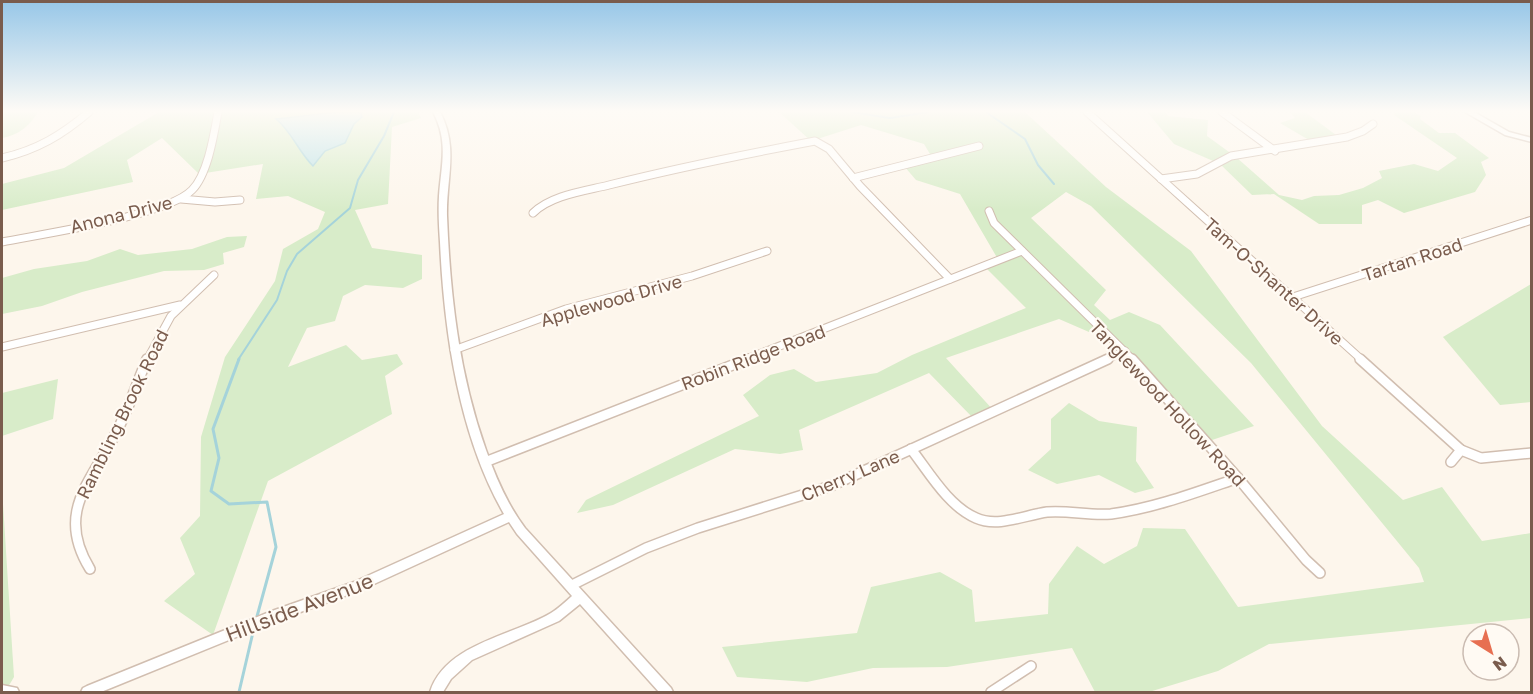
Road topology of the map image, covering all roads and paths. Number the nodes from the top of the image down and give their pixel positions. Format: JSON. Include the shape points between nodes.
{"nodes":[{"id":1,"x":47,"y":144,"type":"edge"},
{"id":2,"x":208,"y":144,"type":"edge"},
{"id":3,"x":448,"y":144,"type":"edge"},
{"id":4,"x":792,"y":144,"type":"edge"},
{"id":5,"x":823,"y":144,"type":"edge"},
{"id":6,"x":1123,"y":144,"type":"edge"},
{"id":7,"x":1266,"y":144,"type":"edge"},
{"id":8,"x":1313,"y":144,"type":"edge"},
{"id":9,"x":979,"y":146,"type":"dead end"},
{"id":10,"x":1275,"y":151,"type":"junction"},
{"id":11,"x":2,"y":158,"type":"edge"},
{"id":12,"x":853,"y":178,"type":"junction"},
{"id":13,"x":1161,"y":179,"type":"junction"},
{"id":14,"x":181,"y":199,"type":"junction"},
{"id":15,"x":240,"y":200,"type":"dead end"},
{"id":16,"x":989,"y":211,"type":"dead end"},
{"id":17,"x":533,"y":213,"type":"dead end"},
{"id":18,"x":1532,"y":220,"type":"edge"},
{"id":19,"x":2,"y":242,"type":"edge"},
{"id":20,"x":767,"y":251,"type":"dead end"},
{"id":21,"x":1022,"y":251,"type":"junction"},
{"id":22,"x":214,"y":275,"type":"dead end"},
{"id":23,"x":950,"y":279,"type":"junction"},
{"id":24,"x":1293,"y":297,"type":"junction"},
{"id":25,"x":180,"y":305,"type":"junction"},
{"id":26,"x":2,"y":347,"type":"edge"},
{"id":27,"x":454,"y":350,"type":"junction"},
{"id":28,"x":1125,"y":351,"type":"junction"},
{"id":29,"x":911,"y":449,"type":"junction"},
{"id":30,"x":1461,"y":450,"type":"junction"},
{"id":31,"x":1532,"y":453,"type":"edge"},
{"id":32,"x":485,"y":462,"type":"junction"},
{"id":33,"x":1451,"y":462,"type":"dead end"},
{"id":34,"x":1238,"y":478,"type":"junction"},
{"id":35,"x":509,"y":517,"type":"junction"},
{"id":36,"x":90,"y":569,"type":"dead end"},
{"id":37,"x":1320,"y":573,"type":"dead end"},
{"id":38,"x":570,"y":586,"type":"junction"},
{"id":39,"x":580,"y":597,"type":"junction"},
{"id":40,"x":1030,"y":666,"type":"dead end"},
{"id":41,"x":2,"y":690,"type":"edge"},
{"id":42,"x":437,"y":691,"type":"edge"},
{"id":43,"x":14,"y":693,"type":"edge"},
{"id":44,"x":87,"y":693,"type":"edge"},
{"id":45,"x":667,"y":693,"type":"edge"},
{"id":46,"x":991,"y":693,"type":"edge"}],
"edges":[{"from":1,"to":11,"type":"street"},
{"from":2,"to":14,"type":"street","name":"Anona Drive","via":[[196,185]]},
{"from":3,"to":27,"type":"street","via":[[442,207]]},
{"from":4,"to":17,"type":"street","via":[[676,168],[574,195],[541,205]]},
{"from":5,"to":12,"type":"street"},
{"from":6,"to":13,"type":"street","name":"Tam-O-Shanter Drive"},
{"from":7,"to":10,"type":"street"},
{"from":8,"to":10,"type":"street"},
{"from":9,"to":12,"type":"street"},
{"from":10,"to":13,"type":"street","via":[[1222,159],[1201,172]]},
{"from":12,"to":23,"type":"street"},
{"from":13,"to":24,"type":"street","name":"Tam-O-Shanter Drive"},
{"from":14,"to":15,"type":"street"},
{"from":14,"to":19,"type":"street","name":"Anona Drive","via":[[155,209]]},
{"from":16,"to":21,"type":"street","name":"Tanglewood Hollow Road","via":[[994,223]]},
{"from":18,"to":24,"type":"street","name":"Tartan Road"},
{"from":20,"to":27,"type":"street","name":"Applewood Drive","via":[[692,276],[566,309]]},
{"from":21,"to":23,"type":"street","name":"Robin Ridge Road"},
{"from":21,"to":28,"type":"street","name":"Tanglewood Hollow Road"},
{"from":22,"to":25,"type":"street","name":"Rambling Brook Road"},
{"from":23,"to":32,"type":"street","name":"Robin Ridge Road"},
{"from":24,"to":30,"type":"street","name":"Tam-O-Shanter Drive"},
{"from":25,"to":26,"type":"street"},
{"from":25,"to":36,"type":"street","name":"Rambling Brook Road","via":[[154,345],[121,424],[81,495],[75,538]]},
{"from":27,"to":32,"type":"street"},
{"from":28,"to":29,"type":"street","name":"Cherry Lane"},
{"from":28,"to":34,"type":"street","name":"Tanglewood Hollow Road"},
{"from":29,"to":34,"type":"street","via":[[960,509],[986,521],[1050,512],[1110,513],[1167,501]]},
{"from":29,"to":38,"type":"street","name":"Cherry Lane","via":[[801,497],[646,548]]},
{"from":30,"to":31,"type":"street","name":"Tam-O-Shanter Drive","via":[[1481,458]]},
{"from":30,"to":33,"type":"street"},
{"from":32,"to":35,"type":"street"},
{"from":34,"to":37,"type":"street","name":"Tanglewood Hollow Road"},
{"from":35,"to":38,"type":"street"},
{"from":35,"to":44,"type":"street","name":"Hillside Avenue","via":[[357,586]]},
{"from":38,"to":39,"type":"street"},
{"from":39,"to":42,"type":"street","via":[[555,617],[468,656],[447,675]]},
{"from":39,"to":45,"type":"street"},
{"from":40,"to":46,"type":"street"},
{"from":41,"to":43,"type":"street"}]}
